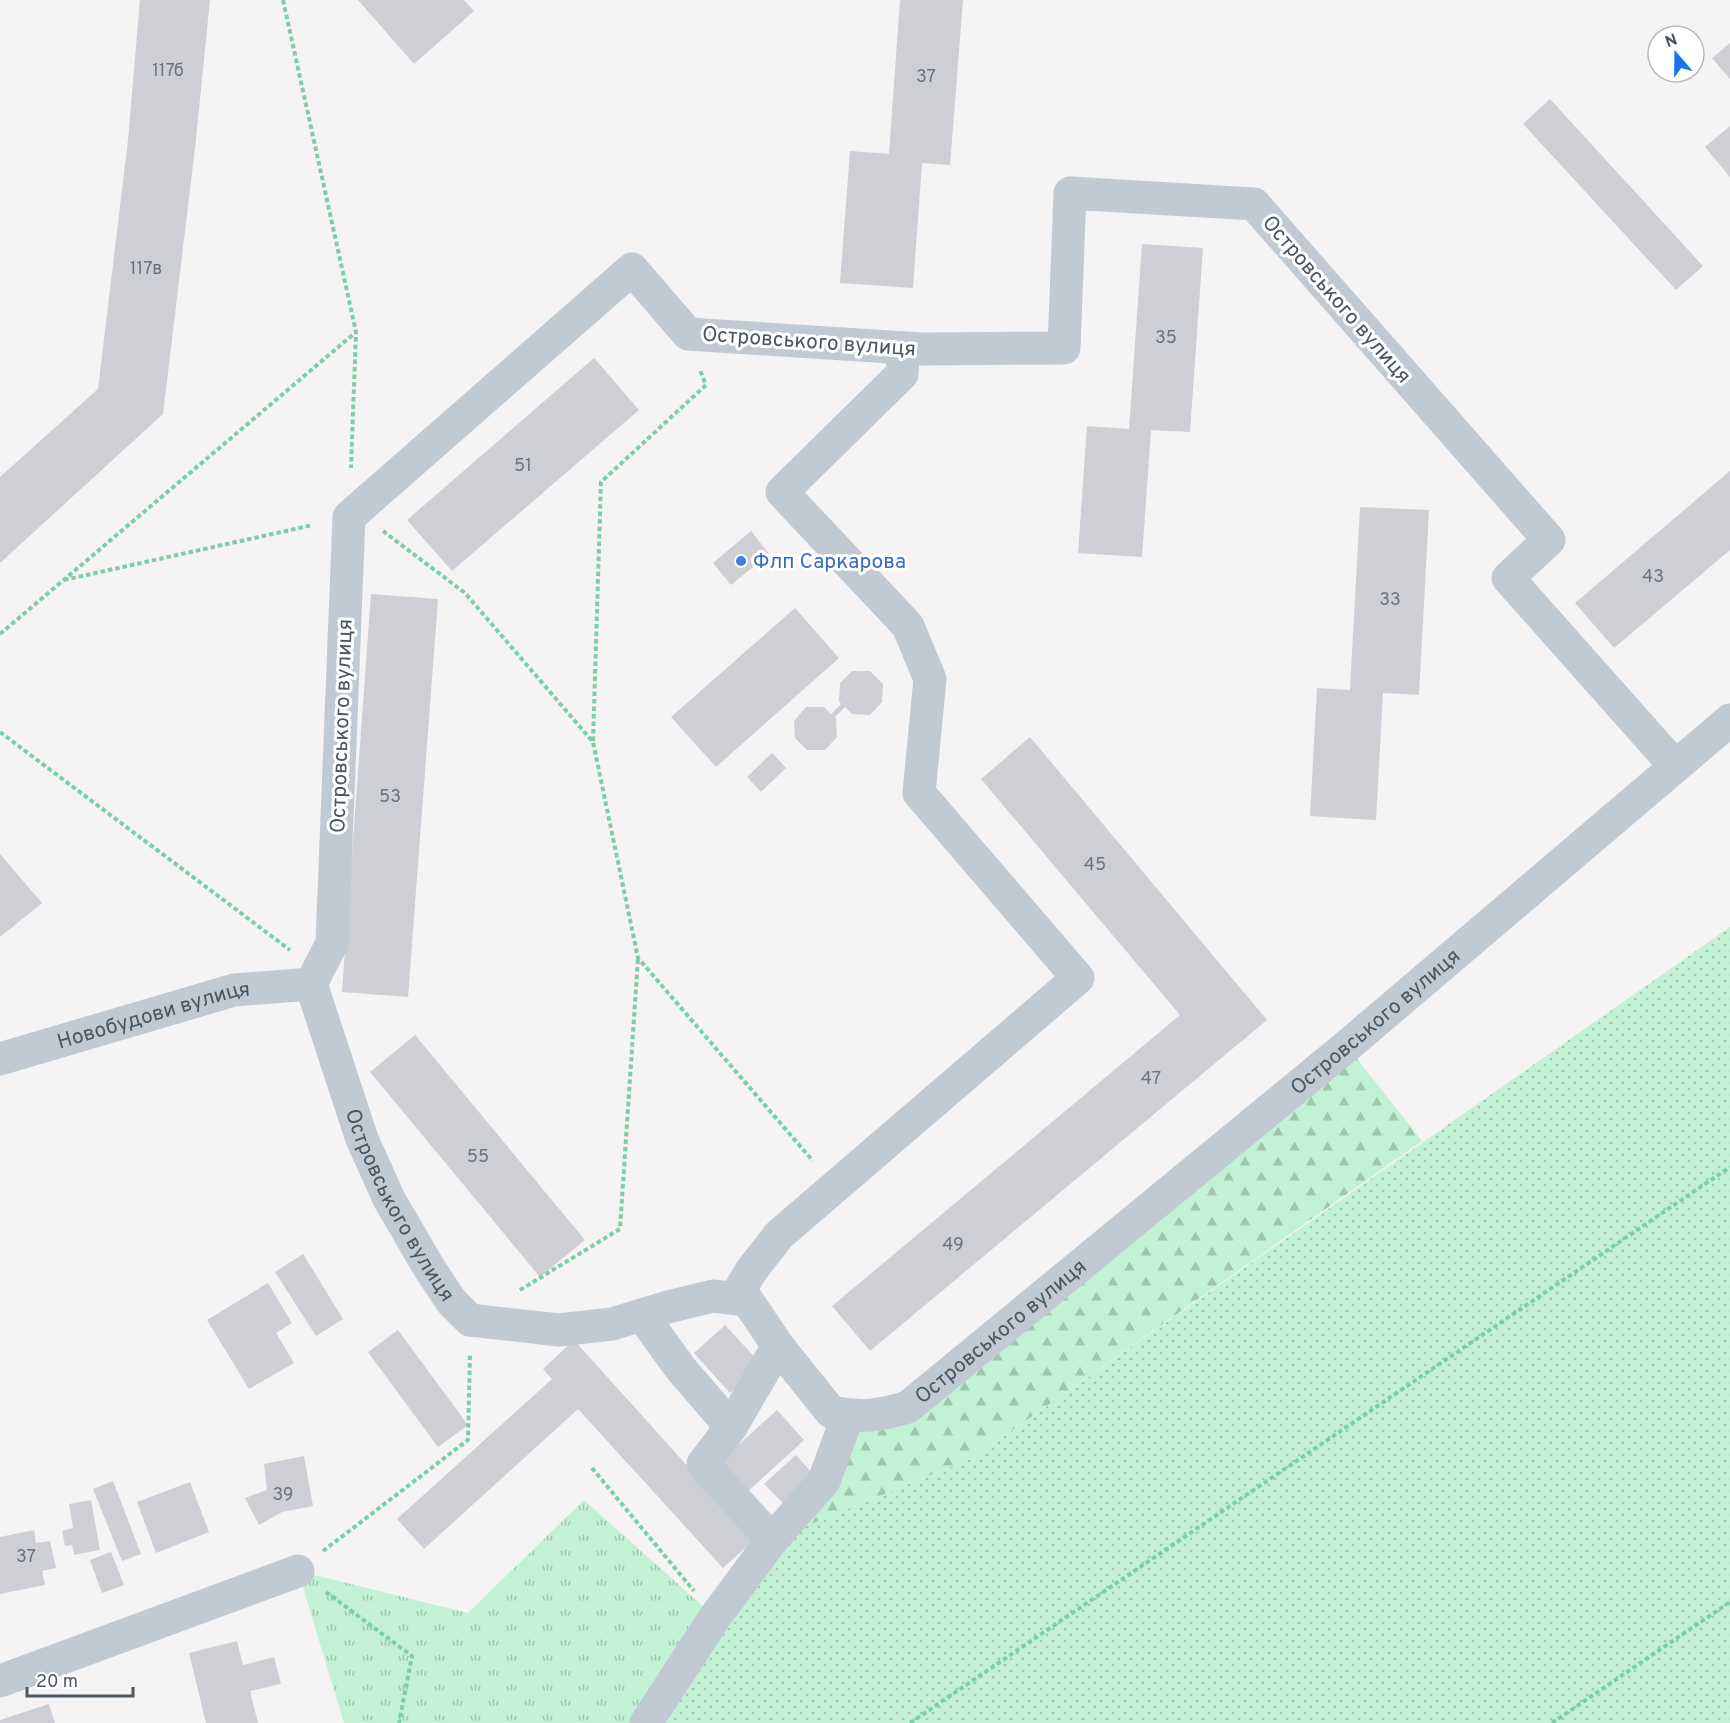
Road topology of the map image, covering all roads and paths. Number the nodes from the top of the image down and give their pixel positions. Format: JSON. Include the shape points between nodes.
{"nodes":[{"id":1,"x":283,"y":0,"type":"edge"},
{"id":2,"x":356,"y":332,"type":"junction"},
{"id":3,"x":688,"y":334,"type":"junction"},
{"id":4,"x":904,"y":348,"type":"junction"},
{"id":5,"x":353,"y":514,"type":"junction"},
{"id":6,"x":64,"y":580,"type":"junction"},
{"id":7,"x":0,"y":634,"type":"edge"},
{"id":8,"x":1730,"y":720,"type":"edge"},
{"id":9,"x":0,"y":732,"type":"edge"},
{"id":10,"x":592,"y":742,"type":"junction"},
{"id":11,"x":1675,"y":766,"type":"junction"},
{"id":12,"x":638,"y":958,"type":"junction"},
{"id":13,"x":314,"y":978,"type":"junction"},
{"id":14,"x":0,"y":1059,"type":"edge"},
{"id":15,"x":1730,"y":1167,"type":"edge"},
{"id":16,"x":836,"y":1186,"type":"junction"},
{"id":17,"x":735,"y":1298,"type":"junction"},
{"id":18,"x":642,"y":1315,"type":"junction"},
{"id":19,"x":470,"y":1320,"type":"junction"},
{"id":20,"x":777,"y":1347,"type":"junction"},
{"id":21,"x":848,"y":1415,"type":"junction"},
{"id":22,"x":731,"y":1427,"type":"junction"},
{"id":23,"x":592,"y":1468,"type":"dead end"},
{"id":24,"x":772,"y":1540,"type":"junction"},
{"id":25,"x":298,"y":1571,"type":"junction"},
{"id":26,"x":1730,"y":1602,"type":"edge"},
{"id":27,"x":716,"y":1617,"type":"junction"},
{"id":28,"x":0,"y":1681,"type":"edge"},
{"id":29,"x":399,"y":1723,"type":"edge"},
{"id":30,"x":646,"y":1723,"type":"edge"},
{"id":31,"x":910,"y":1723,"type":"edge"},
{"id":32,"x":1552,"y":1723,"type":"edge"}],
"edges":[{"from":1,"to":2,"type":"path"},
{"from":2,"to":5,"type":"path"},
{"from":2,"to":6,"type":"path"},
{"from":3,"to":4,"type":"street","name":"Островського вулиця"},
{"from":3,"to":5,"type":"street","name":"Островського вулиця","via":[[632,269]]},
{"from":3,"to":10,"type":"path","via":[[706,385],[601,482]]},
{"from":4,"to":11,"type":"street","name":"Островського вулиця","via":[[1064,348],[1070,193],[1254,204],[1549,540],[1508,578]]},
{"from":4,"to":16,"type":"street","via":[[902,374],[782,492],[908,626],[930,679],[919,793],[1078,978]]},
{"from":5,"to":6,"type":"path"},
{"from":5,"to":10,"type":"path","via":[[465,593]]},
{"from":5,"to":13,"type":"street","name":"Островського вулиця","via":[[332,943]]},
{"from":6,"to":7,"type":"path"},
{"from":8,"to":11,"type":"street","name":"Островського вулиця"},
{"from":9,"to":13,"type":"path"},
{"from":10,"to":12,"type":"path"},
{"from":11,"to":21,"type":"street","name":"Островського вулиця","via":[[1347,1046],[908,1407],[883,1415]]},
{"from":12,"to":16,"type":"path"},
{"from":12,"to":19,"type":"path","via":[[620,1229]]},
{"from":13,"to":14,"type":"street","name":"Новобудови вулиця","via":[[234,990]]},
{"from":13,"to":19,"type":"street","name":"Островського вулиця","via":[[362,1139],[389,1199],[451,1301]]},
{"from":15,"to":31,"type":"path"},
{"from":16,"to":17,"type":"street","via":[[778,1235]]},
{"from":17,"to":18,"type":"street","name":"Островського вулиця","via":[[713,1296]]},
{"from":17,"to":20,"type":"street","name":"Островського вулиця","via":[[747,1300]]},
{"from":18,"to":19,"type":"street","name":"Островського вулиця","via":[[612,1324],[559,1330]]},
{"from":18,"to":22,"type":"street","via":[[681,1369]]},
{"from":19,"to":25,"type":"path","via":[[468,1440]]},
{"from":20,"to":21,"type":"street","name":"Островського вулиця","via":[[831,1412]]},
{"from":20,"to":22,"type":"street"},
{"from":21,"to":24,"type":"street","via":[[824,1481]]},
{"from":22,"to":24,"type":"street","via":[[703,1464]]},
{"from":23,"to":27,"type":"path"},
{"from":24,"to":27,"type":"street"},
{"from":25,"to":28,"type":"street"},
{"from":25,"to":29,"type":"path","via":[[412,1656]]},
{"from":26,"to":32,"type":"path"},
{"from":27,"to":30,"type":"street"}]}
